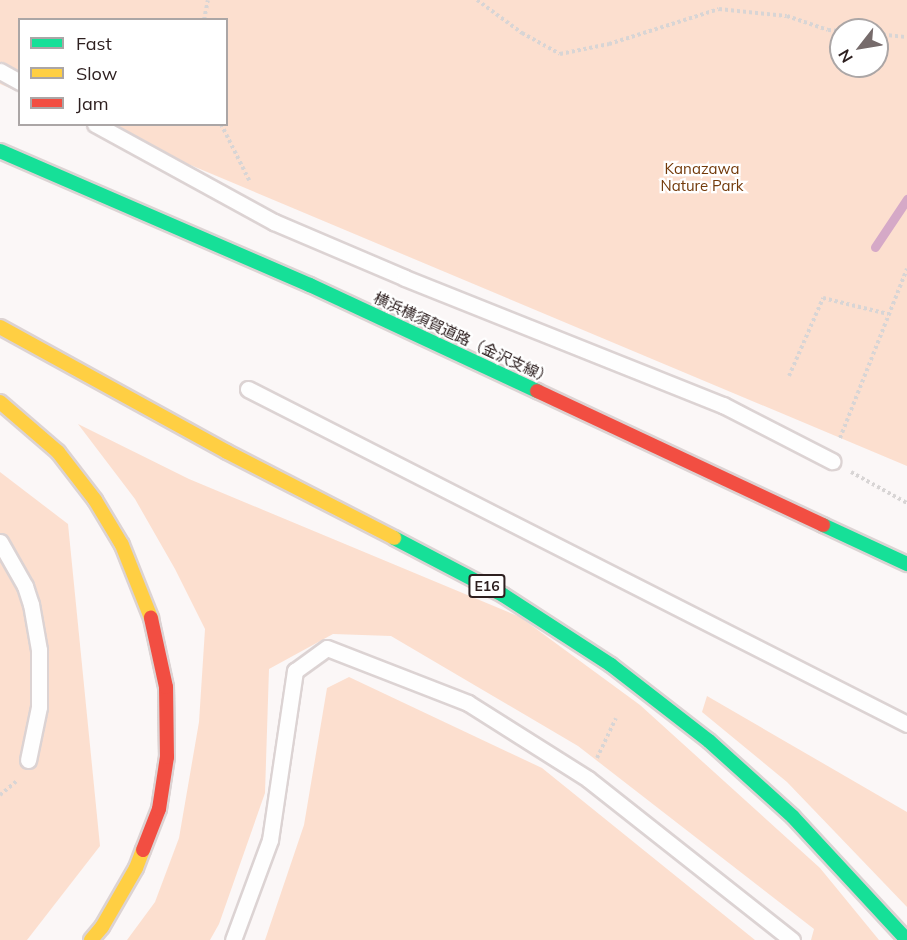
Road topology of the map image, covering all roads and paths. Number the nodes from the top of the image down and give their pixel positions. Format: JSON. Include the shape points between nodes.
{"nodes":[{"id":1,"x":208,"y":0,"type":"edge"},
{"id":2,"x":477,"y":0,"type":"edge"},
{"id":3,"x":204,"y":18,"type":"edge"},
{"id":4,"x":829,"y":30,"type":"edge"},
{"id":5,"x":889,"y":35,"type":"edge"},
{"id":6,"x":907,"y":37,"type":"edge"},
{"id":7,"x":0,"y":71,"type":"edge"},
{"id":8,"x":18,"y":81,"type":"edge"},
{"id":9,"x":99,"y":126,"type":"edge"},
{"id":10,"x":222,"y":126,"type":"edge"},
{"id":11,"x":0,"y":151,"type":"edge"},
{"id":12,"x":252,"y":184,"type":"dead end"},
{"id":13,"x":907,"y":268,"type":"edge"},
{"id":14,"x":888,"y":314,"type":"junction"},
{"id":15,"x":0,"y":327,"type":"edge"},
{"id":16,"x":789,"y":376,"type":"dead end"},
{"id":17,"x":248,"y":389,"type":"dead end"},
{"id":18,"x":0,"y":402,"type":"edge"},
{"id":19,"x":832,"y":461,"type":"junction"},
{"id":20,"x":907,"y":503,"type":"edge"},
{"id":21,"x":0,"y":542,"type":"edge"},
{"id":22,"x":907,"y":564,"type":"edge"},
{"id":23,"x":616,"y":718,"type":"dead end"},
{"id":24,"x":907,"y":724,"type":"edge"},
{"id":25,"x":28,"y":760,"type":"dead end"},
{"id":26,"x":588,"y":779,"type":"junction"},
{"id":27,"x":91,"y":940,"type":"edge"},
{"id":28,"x":233,"y":940,"type":"edge"},
{"id":29,"x":792,"y":940,"type":"edge"},
{"id":30,"x":907,"y":940,"type":"edge"}],
"edges":[{"from":1,"to":3,"type":"path"},
{"from":2,"to":4,"type":"path","via":[[522,33],[560,54],[609,44],[719,9],[787,16]]},
{"from":5,"to":6,"type":"path"},
{"from":7,"to":8,"type":"lane"},
{"from":9,"to":19,"type":"lane","via":[[274,222],[723,405]]},
{"from":10,"to":12,"type":"path"},
{"from":11,"to":22,"type":"highway","name":"横浜横須賀道路（金沢支線）","via":[[309,285]]},
{"from":13,"to":14,"type":"path"},
{"from":14,"to":16,"type":"path","via":[[823,298]]},
{"from":14,"to":19,"type":"path"},
{"from":15,"to":30,"type":"highway","number":"E16","via":[[227,452],[503,595],[611,665],[709,741],[793,817]]},
{"from":17,"to":24,"type":"lane"},
{"from":18,"to":27,"type":"highway","via":[[58,452],[123,545],[150,612],[166,687],[167,757],[159,809],[136,868]]},
{"from":19,"to":20,"type":"path"},
{"from":21,"to":25,"type":"lane","via":[[32,604],[39,650],[39,707]]},
{"from":23,"to":26,"type":"path"},
{"from":26,"to":28,"type":"lane","via":[[468,703],[327,648],[295,671],[270,840]]},
{"from":26,"to":29,"type":"lane"}]}
